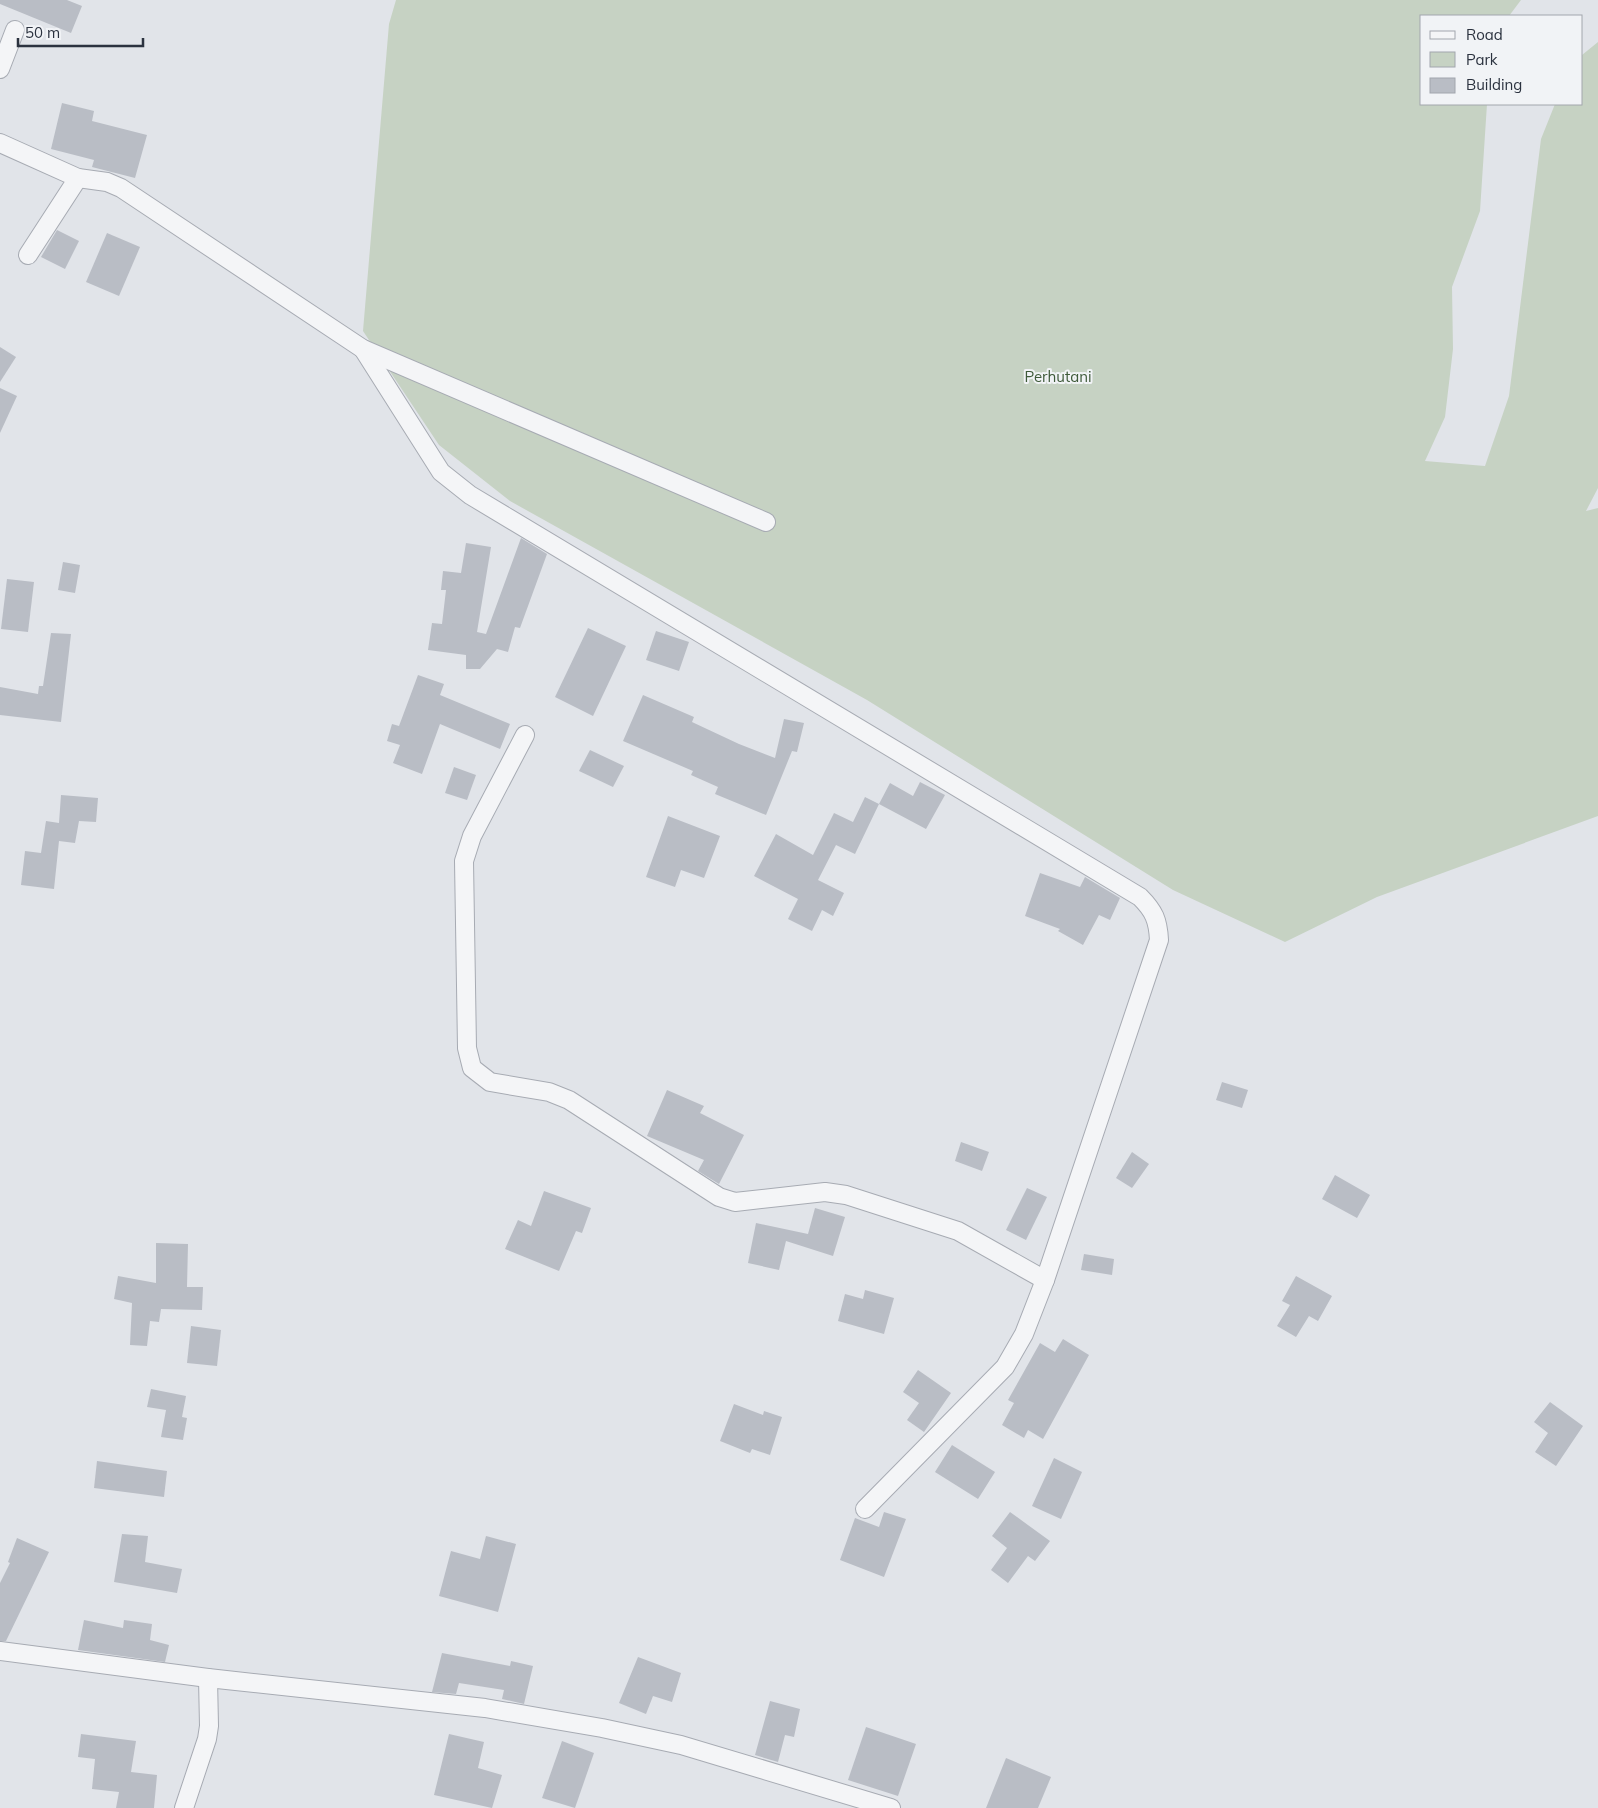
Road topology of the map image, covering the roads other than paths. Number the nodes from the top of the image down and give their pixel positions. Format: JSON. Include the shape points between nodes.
{"nodes":[{"id":1,"x":15,"y":30,"type":"dead end"},
{"id":2,"x":0,"y":70,"type":"edge"},
{"id":3,"x":0,"y":143,"type":"edge"},
{"id":4,"x":78,"y":178,"type":"junction"},
{"id":5,"x":28,"y":255,"type":"dead end"},
{"id":6,"x":363,"y":349,"type":"junction"},
{"id":7,"x":766,"y":522,"type":"dead end"},
{"id":8,"x":525,"y":735,"type":"dead end"},
{"id":9,"x":1046,"y":1280,"type":"junction"},
{"id":10,"x":865,"y":1509,"type":"dead end"},
{"id":11,"x":0,"y":1650,"type":"edge"},
{"id":12,"x":208,"y":1678,"type":"junction"},
{"id":13,"x":184,"y":1808,"type":"edge"},
{"id":14,"x":890,"y":1808,"type":"edge"}],
"edges":[{"from":1,"to":2,"type":"street"},
{"from":3,"to":4,"type":"street"},
{"from":4,"to":5,"type":"street"},
{"from":4,"to":6,"type":"street","via":[[107,182],[127,192]]},
{"from":6,"to":7,"type":"street"},
{"from":6,"to":9,"type":"street","via":[[442,472],[470,495],[1140,897],[1152,909],[1158,922],[1159,940]]},
{"from":8,"to":9,"type":"street","via":[[472,836],[464,861],[467,1048],[472,1068],[490,1082],[549,1092],[569,1100],[719,1197],[735,1202],[826,1192],[846,1195],[958,1232]]},
{"from":9,"to":10,"type":"street","via":[[1024,1334],[1005,1367]]},
{"from":11,"to":12,"type":"street"},
{"from":12,"to":13,"type":"street","via":[[207,1739]]},
{"from":12,"to":14,"type":"street","via":[[485,1708],[602,1728],[681,1745]]}]}
